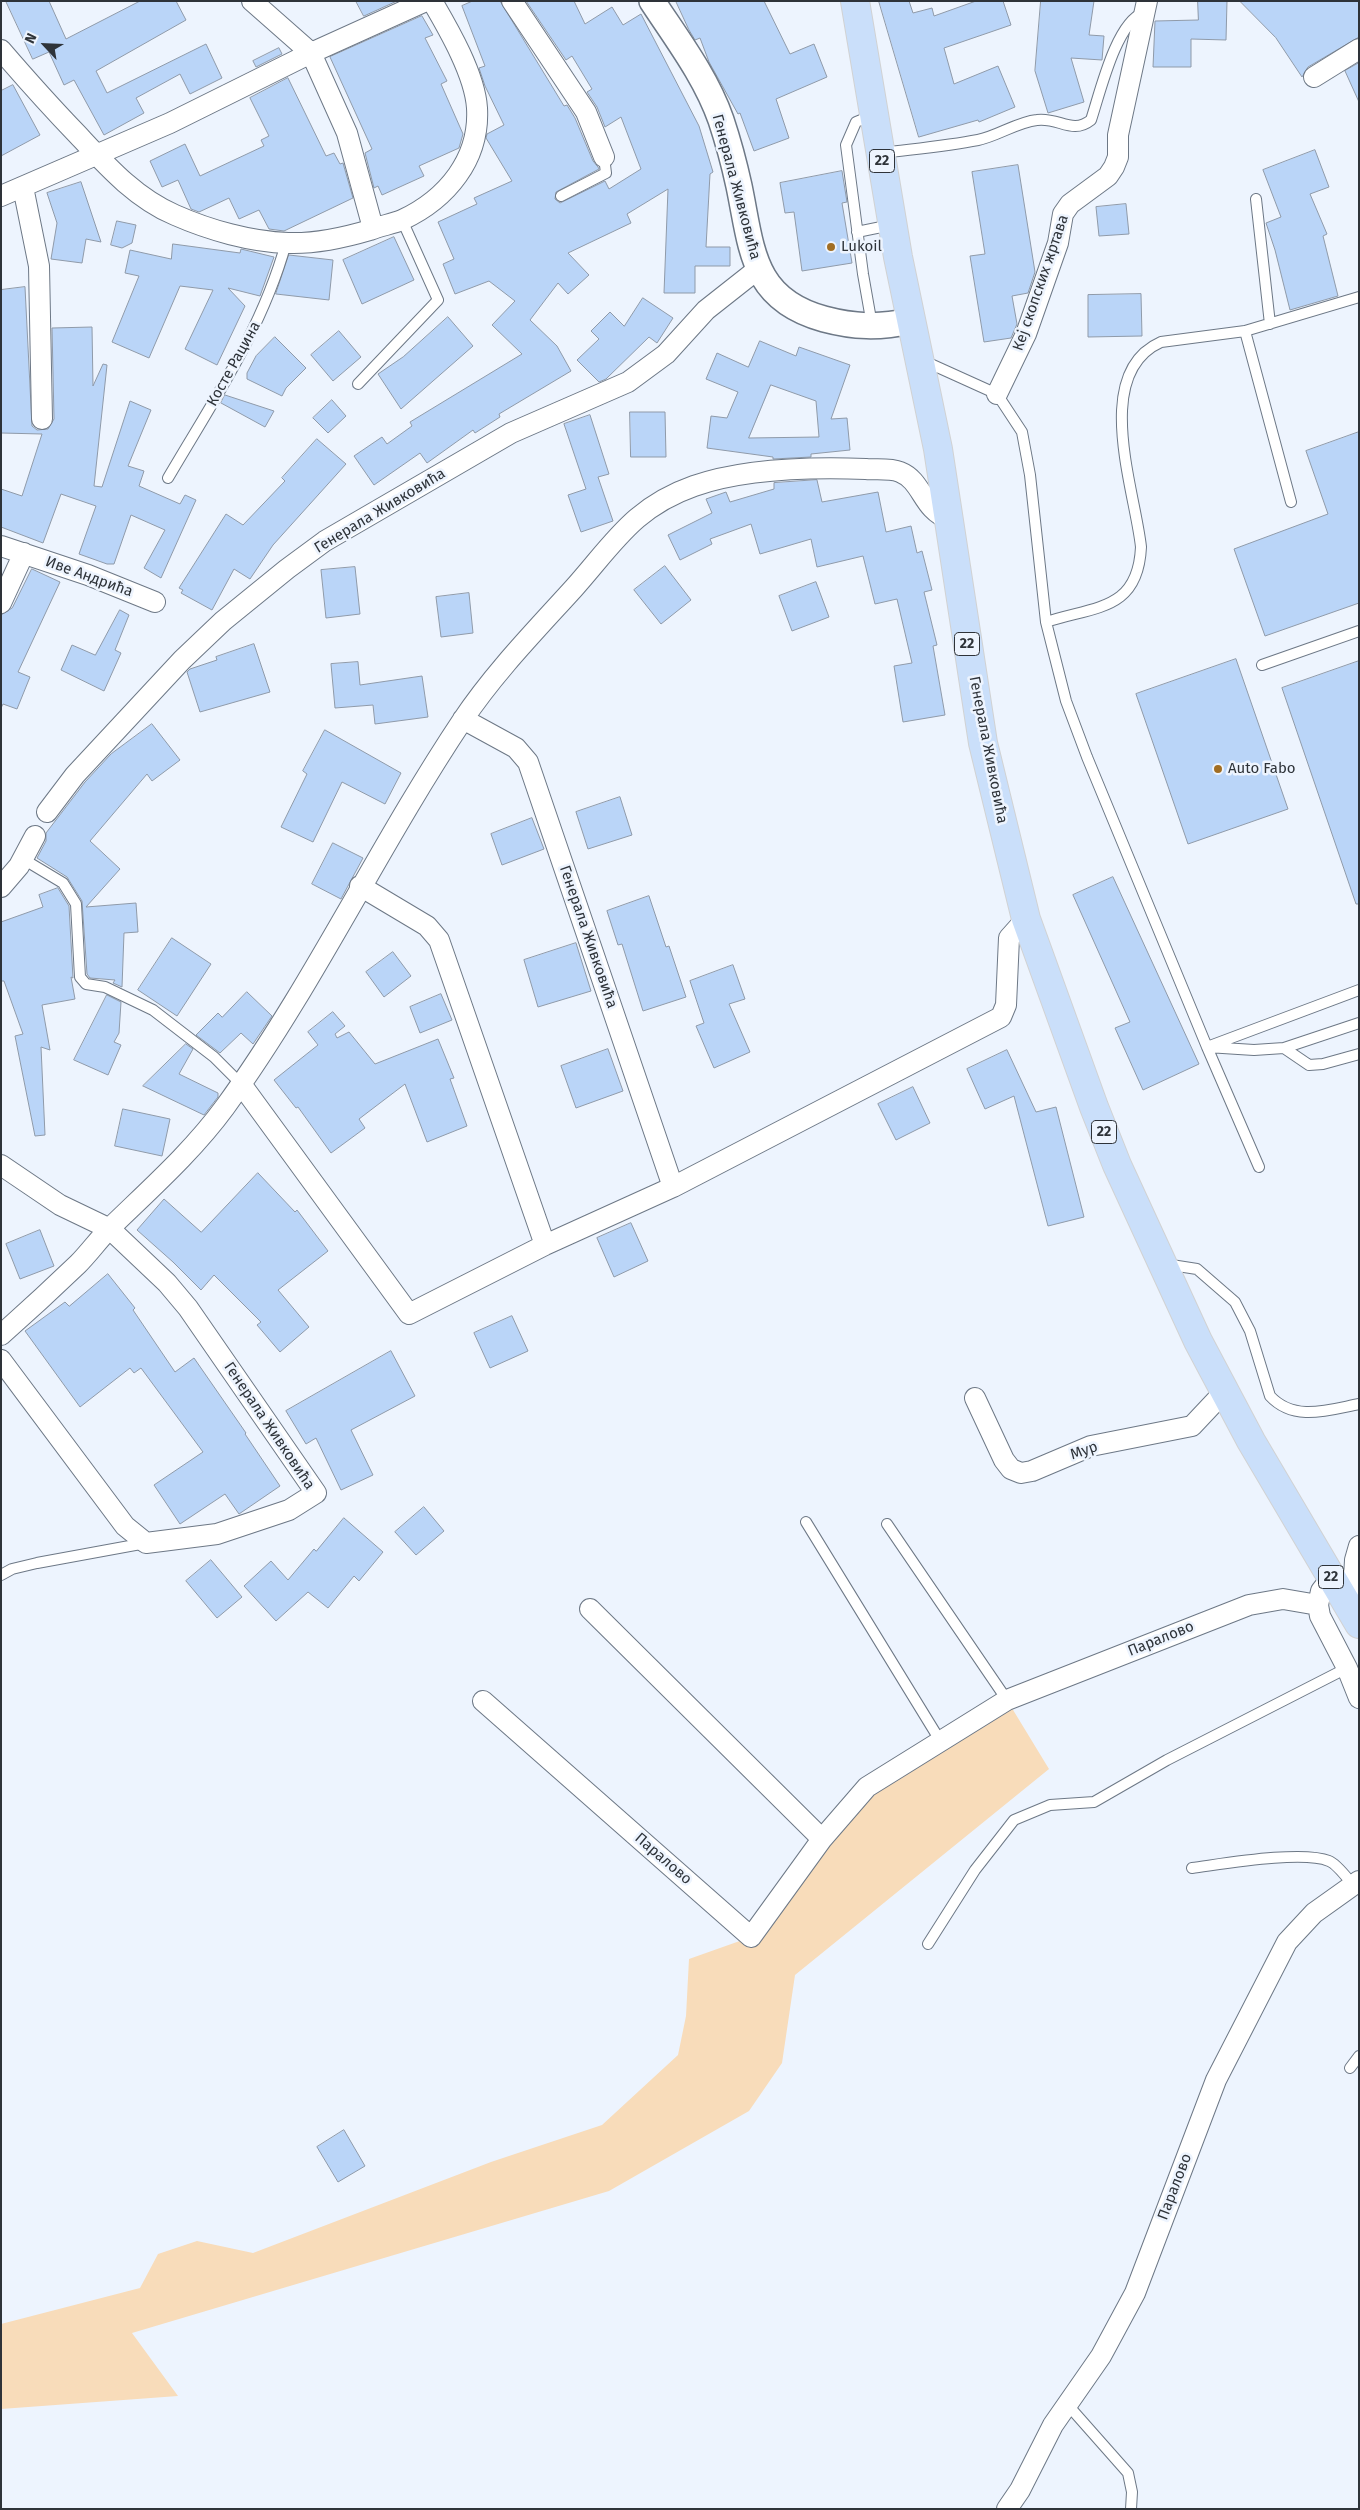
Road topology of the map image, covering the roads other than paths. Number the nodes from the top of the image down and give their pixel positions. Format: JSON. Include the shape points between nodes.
{"nodes":[{"id":1,"x":252,"y":1,"type":"edge"},
{"id":2,"x":426,"y":1,"type":"edge"},
{"id":3,"x":432,"y":1,"type":"edge"},
{"id":4,"x":512,"y":1,"type":"edge"},
{"id":5,"x":652,"y":1,"type":"edge"},
{"id":6,"x":855,"y":1,"type":"edge"},
{"id":7,"x":1145,"y":7,"type":"edge"},
{"id":8,"x":1359,"y":49,"type":"edge"},
{"id":9,"x":1,"y":50,"type":"edge"},
{"id":10,"x":311,"y":53,"type":"junction"},
{"id":11,"x":1314,"y":77,"type":"dead end"},
{"id":12,"x":874,"y":114,"type":"junction"},
{"id":13,"x":881,"y":153,"type":"junction"},
{"id":14,"x":98,"y":156,"type":"junction"},
{"id":15,"x":604,"y":157,"type":"joint"},
{"id":16,"x":23,"y":187,"type":"junction"},
{"id":17,"x":1,"y":196,"type":"edge"},
{"id":18,"x":561,"y":196,"type":"dead end"},
{"id":19,"x":1256,"y":199,"type":"dead end"},
{"id":20,"x":402,"y":220,"type":"junction"},
{"id":21,"x":893,"y":224,"type":"junction"},
{"id":22,"x":373,"y":228,"type":"junction"},
{"id":23,"x":858,"y":232,"type":"junction"},
{"id":24,"x":286,"y":243,"type":"junction"},
{"id":25,"x":758,"y":269,"type":"junction"},
{"id":26,"x":1359,"y":297,"type":"edge"},
{"id":27,"x":910,"y":321,"type":"junction"},
{"id":28,"x":1270,"y":324,"type":"junction"},
{"id":29,"x":872,"y":326,"type":"junction"},
{"id":30,"x":1245,"y":331,"type":"junction"},
{"id":31,"x":919,"y":358,"type":"junction"},
{"id":32,"x":358,"y":384,"type":"dead end"},
{"id":33,"x":997,"y":394,"type":"junction"},
{"id":34,"x":42,"y":419,"type":"dead end"},
{"id":35,"x":168,"y":478,"type":"dead end"},
{"id":36,"x":1291,"y":502,"type":"dead end"},
{"id":37,"x":949,"y":519,"type":"junction"},
{"id":38,"x":1,"y":546,"type":"edge"},
{"id":39,"x":24,"y":553,"type":"junction"},
{"id":40,"x":155,"y":602,"type":"dead end"},
{"id":41,"x":1,"y":603,"type":"edge"},
{"id":42,"x":1046,"y":622,"type":"junction"},
{"id":43,"x":1359,"y":631,"type":"edge"},
{"id":44,"x":1262,"y":665,"type":"dead end"},
{"id":45,"x":463,"y":719,"type":"junction"},
{"id":46,"x":47,"y":812,"type":"dead end"},
{"id":47,"x":35,"y":836,"type":"dead end"},
{"id":48,"x":23,"y":858,"type":"junction"},
{"id":49,"x":360,"y":886,"type":"junction"},
{"id":50,"x":1,"y":888,"type":"edge"},
{"id":51,"x":1026,"y":920,"type":"junction"},
{"id":52,"x":1359,"y":990,"type":"edge"},
{"id":53,"x":1359,"y":1023,"type":"edge"},
{"id":54,"x":1207,"y":1047,"type":"junction"},
{"id":55,"x":1284,"y":1048,"type":"junction"},
{"id":56,"x":1359,"y":1054,"type":"edge"},
{"id":57,"x":241,"y":1084,"type":"junction"},
{"id":58,"x":1,"y":1165,"type":"edge"},
{"id":59,"x":1259,"y":1167,"type":"dead end"},
{"id":60,"x":674,"y":1187,"type":"junction"},
{"id":61,"x":110,"y":1229,"type":"junction"},
{"id":62,"x":545,"y":1245,"type":"junction"},
{"id":63,"x":1162,"y":1264,"type":"junction"},
{"id":64,"x":1,"y":1335,"type":"edge"},
{"id":65,"x":1,"y":1360,"type":"edge"},
{"id":66,"x":1224,"y":1392,"type":"junction"},
{"id":67,"x":975,"y":1398,"type":"dead end"},
{"id":68,"x":1359,"y":1404,"type":"edge"},
{"id":69,"x":806,"y":1522,"type":"dead end"},
{"id":70,"x":887,"y":1524,"type":"dead end"},
{"id":71,"x":146,"y":1543,"type":"junction"},
{"id":72,"x":1359,"y":1546,"type":"edge"},
{"id":73,"x":1,"y":1575,"type":"edge"},
{"id":74,"x":1331,"y":1578,"type":"junction"},
{"id":75,"x":1318,"y":1605,"type":"junction"},
{"id":76,"x":590,"y":1610,"type":"dead end"},
{"id":77,"x":1356,"y":1619,"type":"edge"},
{"id":78,"x":1347,"y":1668,"type":"junction"},
{"id":79,"x":1359,"y":1698,"type":"edge"},
{"id":80,"x":1007,"y":1700,"type":"junction"},
{"id":81,"x":483,"y":1701,"type":"dead end"},
{"id":82,"x":940,"y":1742,"type":"junction"},
{"id":83,"x":822,"y":1839,"type":"junction"},
{"id":84,"x":1192,"y":1868,"type":"dead end"},
{"id":85,"x":1356,"y":1883,"type":"edge"},
{"id":86,"x":928,"y":1944,"type":"dead end"},
{"id":87,"x":1359,"y":2056,"type":"edge"},
{"id":88,"x":1350,"y":2068,"type":"dead end"},
{"id":89,"x":1067,"y":2404,"type":"junction"},
{"id":90,"x":1007,"y":2509,"type":"edge"},
{"id":91,"x":1131,"y":2509,"type":"edge"}],
"edges":[{"from":1,"to":10,"type":"street"},
{"from":2,"to":10,"type":"street"},
{"from":3,"to":20,"type":"street","via":[[460,56],[475,95],[476,135],[458,177]]},
{"from":4,"to":15,"type":"street","via":[[586,112]]},
{"from":5,"to":25,"type":"street","name":"Генерала Живковића","via":[[702,79],[720,118]]},
{"from":6,"to":12,"type":"main road","number":"22"},
{"from":7,"to":13,"type":"lane","name":"Кеј скопских жртава","via":[[1126,26],[1090,120],[1083,126],[1078,128],[1050,118],[1031,120],[979,140]]},
{"from":7,"to":33,"type":"street","name":"Кеј скопских жртава","via":[[1114,167],[1108,176],[1070,204],[1063,214],[1058,243],[1026,334]]},
{"from":8,"to":11,"type":"street"},
{"from":9,"to":14,"type":"street"},
{"from":10,"to":14,"type":"street"},
{"from":10,"to":22,"type":"street","via":[[347,133]]},
{"from":12,"to":13,"type":"main road","number":"22"},
{"from":12,"to":23,"type":"lane","via":[[856,122],[846,145]]},
{"from":13,"to":21,"type":"main road","number":"22"},
{"from":14,"to":16,"type":"street"},
{"from":14,"to":24,"type":"street","via":[[130,187],[175,215],[236,234]]},
{"from":15,"to":18,"type":"lane","via":[[606,173]]},
{"from":16,"to":17,"type":"street"},
{"from":16,"to":34,"type":"street","via":[[40,266]]},
{"from":19,"to":28,"type":"lane"},
{"from":20,"to":22,"type":"street"},
{"from":20,"to":32,"type":"lane","via":[[438,300]]},
{"from":21,"to":23,"type":"lane"},
{"from":21,"to":27,"type":"main road","number":"22"},
{"from":22,"to":24,"type":"street","via":[[323,241]]},
{"from":23,"to":29,"type":"lane"},
{"from":24,"to":35,"type":"lane","name":"Косте Рацина","via":[[252,336]]},
{"from":25,"to":29,"type":"street","name":"Генерала Живковића","via":[[779,297],[798,311],[829,320]]},
{"from":25,"to":46,"type":"street","name":"Генерала Живковића","via":[[706,310],[666,354],[628,382],[510,433],[325,541],[216,619],[75,774]]},
{"from":26,"to":28,"type":"lane"},
{"from":27,"to":29,"type":"street","name":"Генерала Живковића"},
{"from":27,"to":31,"type":"main road","name":"Генерала Живковића","number":"22"},
{"from":28,"to":30,"type":"lane"},
{"from":30,"to":36,"type":"lane"},
{"from":30,"to":42,"type":"lane","via":[[1161,342],[1148,348],[1137,359],[1129,376],[1122,411],[1122,433],[1141,547],[1136,580],[1118,599]]},
{"from":31,"to":33,"type":"lane"},
{"from":31,"to":37,"type":"main road","name":"Генерала Живковића","number":"22"},
{"from":33,"to":42,"type":"lane","via":[[1022,432],[1030,475]]},
{"from":37,"to":45,"type":"street","via":[[932,510],[905,474],[888,469],[819,467],[732,476],[691,487],[647,509],[618,535],[516,650]]},
{"from":37,"to":51,"type":"main road","name":"Генерала Живковића","number":"22","via":[[983,743]]},
{"from":38,"to":39,"type":"street","name":"Иве Андрића"},
{"from":39,"to":40,"type":"street","name":"Иве Андрића","via":[[88,574]]},
{"from":39,"to":41,"type":"street"},
{"from":42,"to":54,"type":"lane","via":[[1074,726]]},
{"from":43,"to":44,"type":"lane"},
{"from":45,"to":49,"type":"street"},
{"from":45,"to":60,"type":"street","name":"Генерала Живковића","via":[[516,748],[528,762]]},
{"from":47,"to":48,"type":"street"},
{"from":48,"to":50,"type":"street"},
{"from":48,"to":57,"type":"lane","via":[[63,883],[76,904],[80,977],[86,984],[105,987],[153,1010],[214,1057]]},
{"from":49,"to":57,"type":"street","via":[[311,975]]},
{"from":49,"to":62,"type":"street","via":[[427,926],[438,940]]},
{"from":51,"to":60,"type":"street","via":[[1009,938],[1006,1005],[1001,1017]]},
{"from":51,"to":63,"type":"main road","name":"Генерала Живковића","number":"22","via":[[1090,1100]]},
{"from":52,"to":54,"type":"lane"},
{"from":53,"to":55,"type":"lane"},
{"from":54,"to":55,"type":"lane"},
{"from":54,"to":59,"type":"lane"},
{"from":55,"to":56,"type":"lane","via":[[1309,1065]]},
{"from":57,"to":61,"type":"street","via":[[189,1151]]},
{"from":57,"to":62,"type":"street","via":[[409,1314]]},
{"from":58,"to":61,"type":"street","name":"Генерала Живковића","via":[[60,1205]]},
{"from":60,"to":62,"type":"street"},
{"from":61,"to":64,"type":"street"},
{"from":61,"to":71,"type":"street","name":"Генерала Живковића","via":[[167,1283],[188,1308],[316,1493],[289,1510],[217,1534]]},
{"from":63,"to":66,"type":"main road","name":"Генерала Живковића","number":"22"},
{"from":63,"to":68,"type":"lane","via":[[1197,1269],[1235,1302],[1250,1331],[1270,1396],[1275,1402],[1301,1413]]},
{"from":65,"to":71,"type":"street","via":[[125,1526]]},
{"from":66,"to":67,"type":"street","name":"Мур","via":[[1192,1426],[1091,1446],[1021,1473],[1011,1469],[1004,1460]]},
{"from":66,"to":74,"type":"main road","number":"22"},
{"from":69,"to":82,"type":"lane"},
{"from":70,"to":80,"type":"lane"},
{"from":71,"to":73,"type":"lane","via":[[37,1563]]},
{"from":72,"to":77,"type":"street","via":[[1355,1560]]},
{"from":74,"to":75,"type":"street","via":[[1322,1590]]},
{"from":74,"to":77,"type":"main road","number":"22"},
{"from":75,"to":78,"type":"street","via":[[1320,1616]]},
{"from":75,"to":80,"type":"street","name":"Паралово","via":[[1283,1599],[1249,1604]]},
{"from":76,"to":83,"type":"street"},
{"from":78,"to":79,"type":"street"},
{"from":78,"to":86,"type":"lane","via":[[1167,1760],[1094,1802],[1050,1805],[1014,1820],[975,1870]]},
{"from":80,"to":82,"type":"street","name":"Паралово"},
{"from":81,"to":83,"type":"street","name":"Паралово","via":[[752,1937]]},
{"from":82,"to":83,"type":"street","name":"Паралово","via":[[867,1787]]},
{"from":84,"to":85,"type":"lane","via":[[1276,1858],[1315,1858],[1330,1861]]},
{"from":85,"to":89,"type":"street","name":"Паралово","via":[[1314,1912],[1287,1942],[1216,2080],[1135,2293],[1101,2356]]},
{"from":87,"to":88,"type":"lane"},
{"from":89,"to":90,"type":"street","name":"Паралово"},
{"from":89,"to":91,"type":"lane","via":[[1128,2473]]}]}
